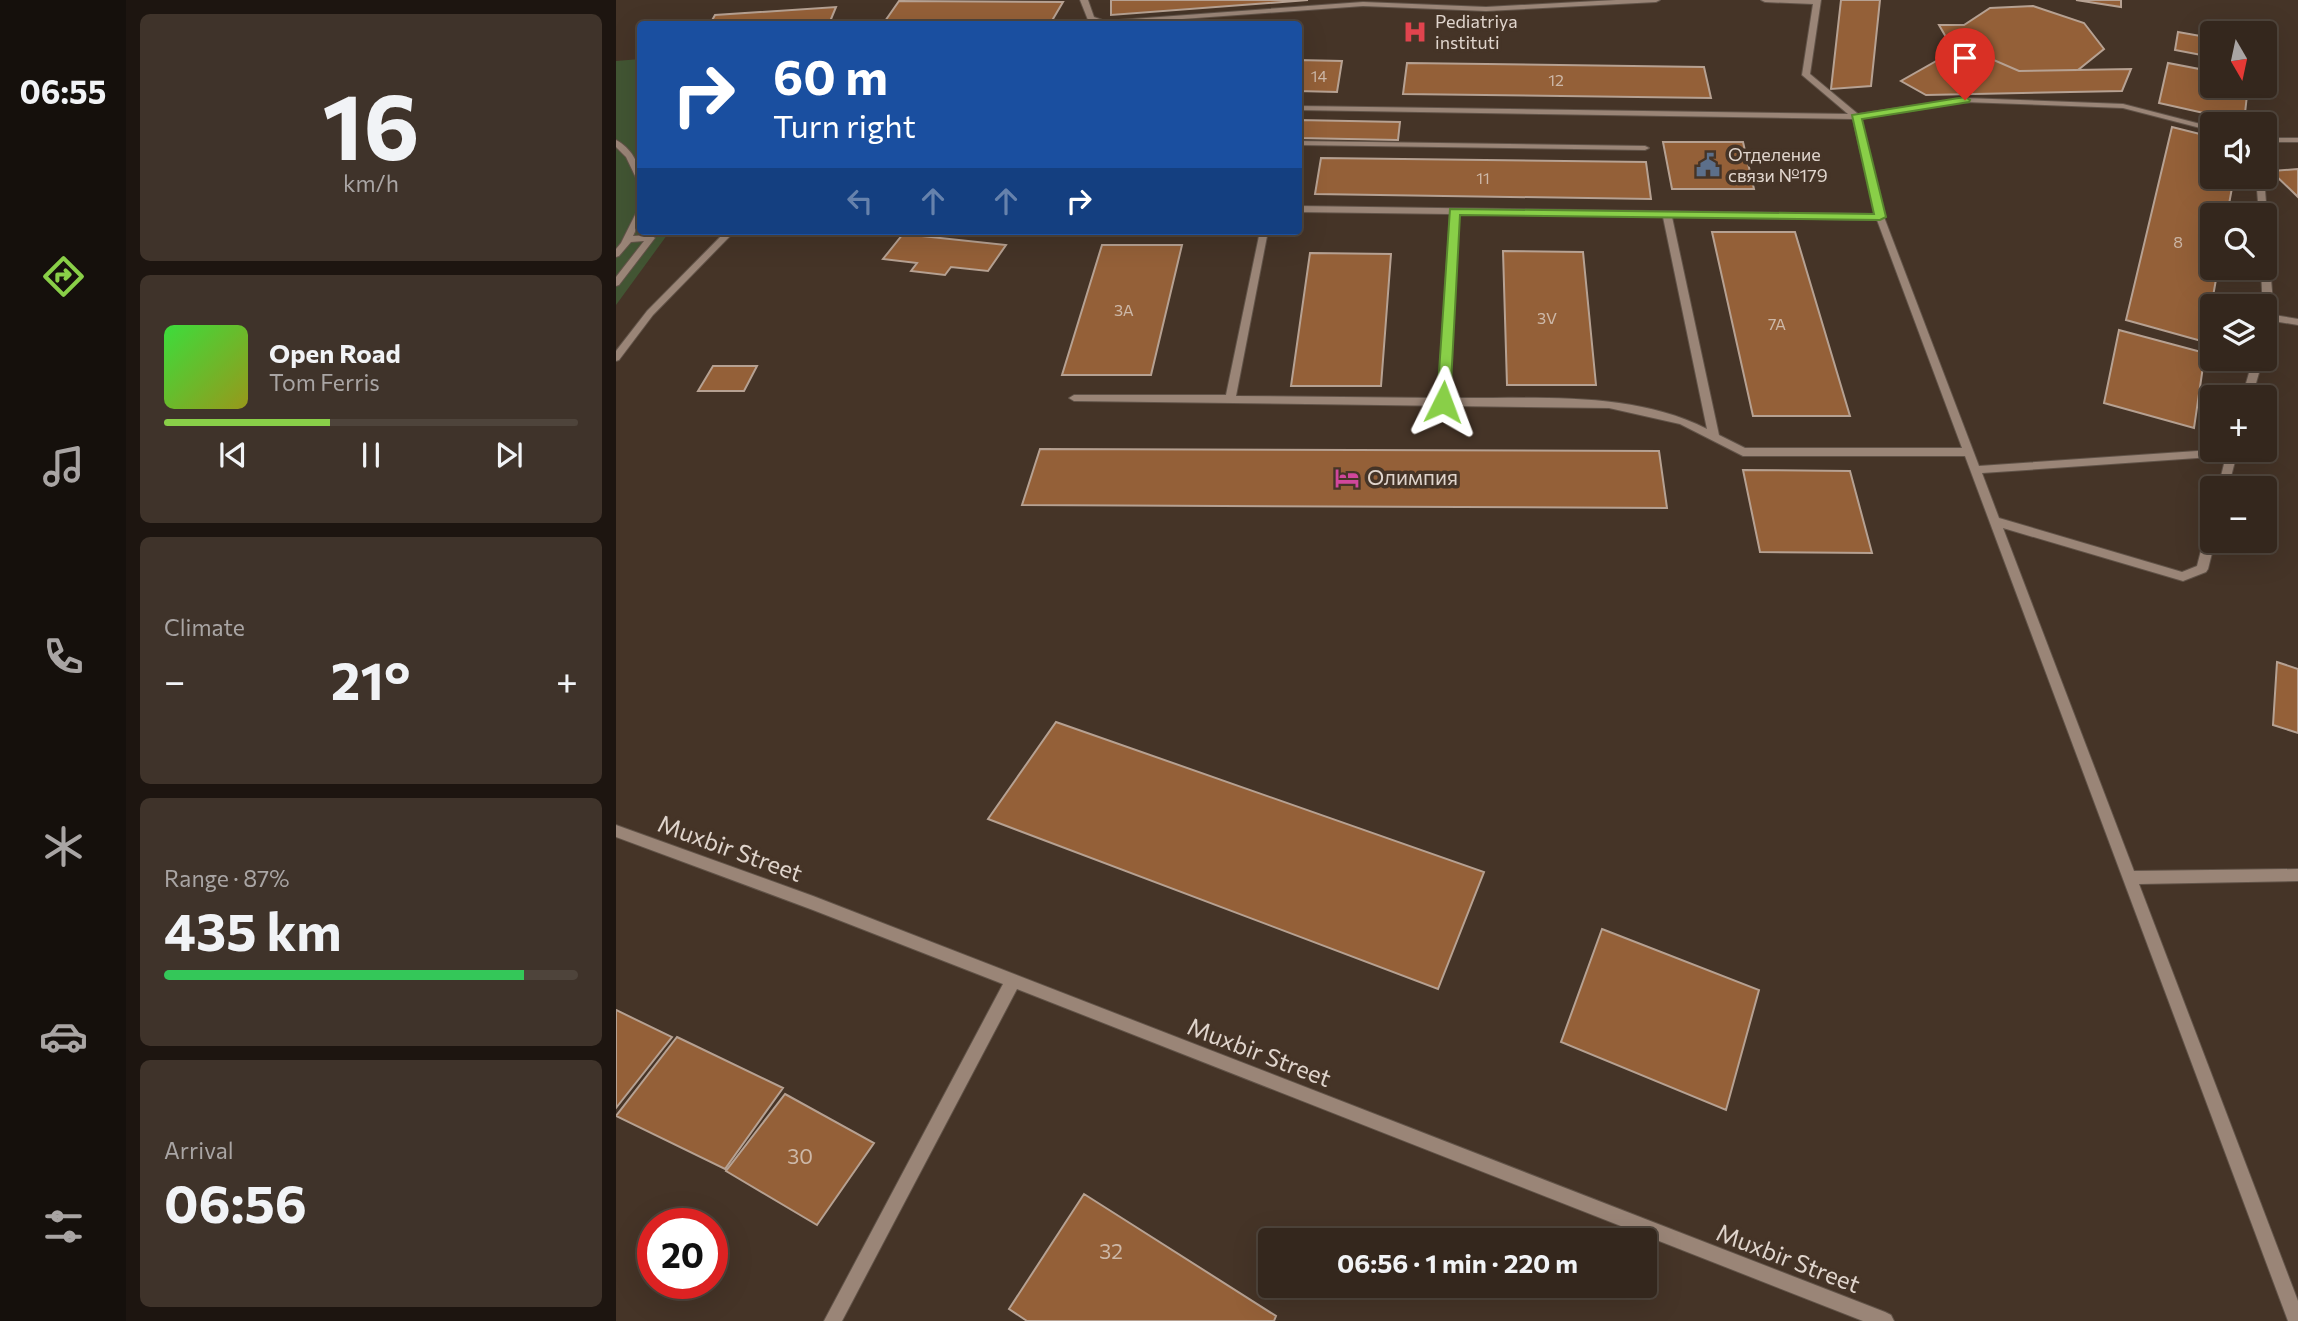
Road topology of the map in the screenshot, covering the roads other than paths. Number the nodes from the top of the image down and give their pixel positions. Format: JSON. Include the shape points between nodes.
{"nodes":[{"id":1,"x":1084,"y":0,"type":"edge"},
{"id":2,"x":1482,"y":0,"type":"edge"},
{"id":3,"x":1656,"y":0,"type":"edge"},
{"id":4,"x":1765,"y":0,"type":"edge"},
{"id":5,"x":1816,"y":1,"type":"edge"},
{"id":6,"x":1353,"y":2,"type":"edge"},
{"id":7,"x":1486,"y":9,"type":"junction"},
{"id":8,"x":1099,"y":21,"type":"edge"},
{"id":9,"x":1128,"y":21,"type":"edge"},
{"id":10,"x":1302,"y":108,"type":"edge"},
{"id":11,"x":1856,"y":117,"type":"junction"},
{"id":12,"x":2200,"y":126,"type":"edge"},
{"id":13,"x":2277,"y":140,"type":"edge"},
{"id":14,"x":2298,"y":140,"type":"edge"},
{"id":15,"x":616,"y":142,"type":"edge"},
{"id":16,"x":1302,"y":143,"type":"edge"},
{"id":17,"x":1645,"y":148,"type":"dead end"},
{"id":18,"x":637,"y":171,"type":"edge"},
{"id":19,"x":1302,"y":209,"type":"edge"},
{"id":20,"x":1454,"y":212,"type":"junction"},
{"id":21,"x":1667,"y":214,"type":"junction"},
{"id":22,"x":1880,"y":217,"type":"junction"},
{"id":23,"x":637,"y":220,"type":"edge"},
{"id":24,"x":727,"y":235,"type":"edge"},
{"id":25,"x":1263,"y":235,"type":"edge"},
{"id":26,"x":628,"y":239,"type":"junction"},
{"id":27,"x":616,"y":254,"type":"edge"},
{"id":28,"x":616,"y":283,"type":"edge"},
{"id":29,"x":2277,"y":318,"type":"edge"},
{"id":30,"x":2298,"y":322,"type":"edge"},
{"id":31,"x":616,"y":358,"type":"edge"},
{"id":32,"x":1074,"y":398,"type":"dead end"},
{"id":33,"x":1230,"y":399,"type":"junction"},
{"id":34,"x":1443,"y":402,"type":"junction"},
{"id":35,"x":1714,"y":437,"type":"junction"},
{"id":36,"x":1968,"y":452,"type":"junction"},
{"id":37,"x":2200,"y":453,"type":"edge"},
{"id":38,"x":1974,"y":470,"type":"junction"},
{"id":39,"x":1994,"y":521,"type":"junction"},
{"id":40,"x":2206,"y":553,"type":"edge"},
{"id":41,"x":616,"y":831,"type":"edge"},
{"id":42,"x":2298,"y":875,"type":"edge"},
{"id":43,"x":2132,"y":878,"type":"junction"},
{"id":44,"x":1013,"y":981,"type":"junction"},
{"id":45,"x":833,"y":1321,"type":"edge"},
{"id":46,"x":1885,"y":1321,"type":"edge"},
{"id":47,"x":2297,"y":1321,"type":"edge"}],
"edges":[{"from":1,"to":8,"type":"street","via":[[1091,18]]},
{"from":2,"to":7,"type":"street"},
{"from":3,"to":7,"type":"street"},
{"from":4,"to":5,"type":"street"},
{"from":5,"to":11,"type":"street","via":[[1806,75]]},
{"from":6,"to":7,"type":"street"},
{"from":6,"to":9,"type":"street"},
{"from":10,"to":11,"type":"street"},
{"from":11,"to":12,"type":"street","via":[[1965,100],[2123,106]]},
{"from":11,"to":22,"type":"street"},
{"from":13,"to":14,"type":"street"},
{"from":15,"to":18,"type":"street"},
{"from":16,"to":17,"type":"street"},
{"from":19,"to":20,"type":"street"},
{"from":20,"to":21,"type":"street"},
{"from":20,"to":34,"type":"street"},
{"from":21,"to":22,"type":"street"},
{"from":21,"to":35,"type":"street"},
{"from":22,"to":36,"type":"street"},
{"from":23,"to":26,"type":"street"},
{"from":24,"to":31,"type":"street","via":[[650,313]]},
{"from":25,"to":33,"type":"street"},
{"from":26,"to":27,"type":"street"},
{"from":26,"to":28,"type":"street","via":[[650,238]]},
{"from":29,"to":30,"type":"street"},
{"from":32,"to":33,"type":"street"},
{"from":33,"to":34,"type":"street"},
{"from":34,"to":35,"type":"street","via":[[1609,404],[1683,421]]},
{"from":35,"to":36,"type":"street","via":[[1743,452]]},
{"from":36,"to":38,"type":"street"},
{"from":37,"to":38,"type":"street"},
{"from":38,"to":39,"type":"street"},
{"from":39,"to":40,"type":"street","via":[[2183,577],[2202,569]]},
{"from":39,"to":43,"type":"street"},
{"from":41,"to":44,"type":"street","name":"Muxbir Street"},
{"from":42,"to":43,"type":"street"},
{"from":43,"to":47,"type":"street"},
{"from":44,"to":45,"type":"street"},
{"from":44,"to":46,"type":"street","name":"Muxbir Street"}]}
